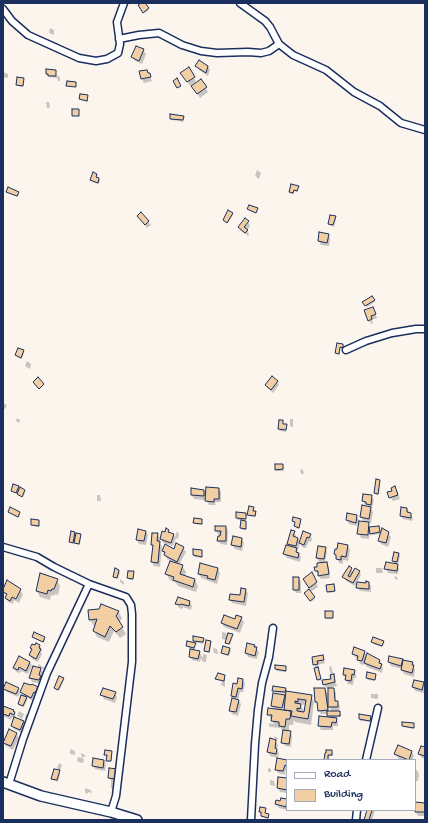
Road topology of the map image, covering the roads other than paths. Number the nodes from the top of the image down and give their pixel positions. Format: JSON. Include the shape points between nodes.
{"nodes":[{"id":1,"x":124,"y":3,"type":"edge"},
{"id":2,"x":240,"y":3,"type":"edge"},
{"id":3,"x":3,"y":9,"type":"edge"},
{"id":4,"x":119,"y":39,"type":"junction"},
{"id":5,"x":279,"y":44,"type":"junction"},
{"id":6,"x":425,"y":130,"type":"edge"},
{"id":7,"x":425,"y":329,"type":"edge"},
{"id":8,"x":346,"y":350,"type":"dead end"},
{"id":9,"x":3,"y":546,"type":"edge"},
{"id":10,"x":89,"y":584,"type":"junction"},
{"id":11,"x":273,"y":628,"type":"dead end"},
{"id":12,"x":378,"y":708,"type":"dead end"},
{"id":13,"x":366,"y":759,"type":"edge"},
{"id":14,"x":6,"y":783,"type":"edge"},
{"id":15,"x":116,"y":816,"type":"edge"},
{"id":16,"x":137,"y":820,"type":"edge"},
{"id":17,"x":251,"y":820,"type":"edge"}],
"edges":[{"from":1,"to":4,"type":"street","via":[[117,22]]},
{"from":2,"to":5,"type":"street","via":[[265,21]]},
{"from":3,"to":4,"type":"street","via":[[28,35],[80,58],[96,61],[114,56],[118,53]]},
{"from":4,"to":5,"type":"street","via":[[159,33],[182,45],[217,53],[261,53]]},
{"from":5,"to":6,"type":"street","via":[[293,55],[326,70],[401,123]]},
{"from":7,"to":8,"type":"street","via":[[392,333]]},
{"from":9,"to":10,"type":"street","via":[[37,556]]},
{"from":10,"to":14,"type":"street","via":[[47,672]]},
{"from":10,"to":15,"type":"street","via":[[126,597],[131,605],[132,662],[116,796]]},
{"from":11,"to":17,"type":"street","via":[[258,710]]},
{"from":12,"to":13,"type":"street"},
{"from":14,"to":15,"type":"main road","via":[[41,796]]},
{"from":15,"to":16,"type":"main road"}]}
